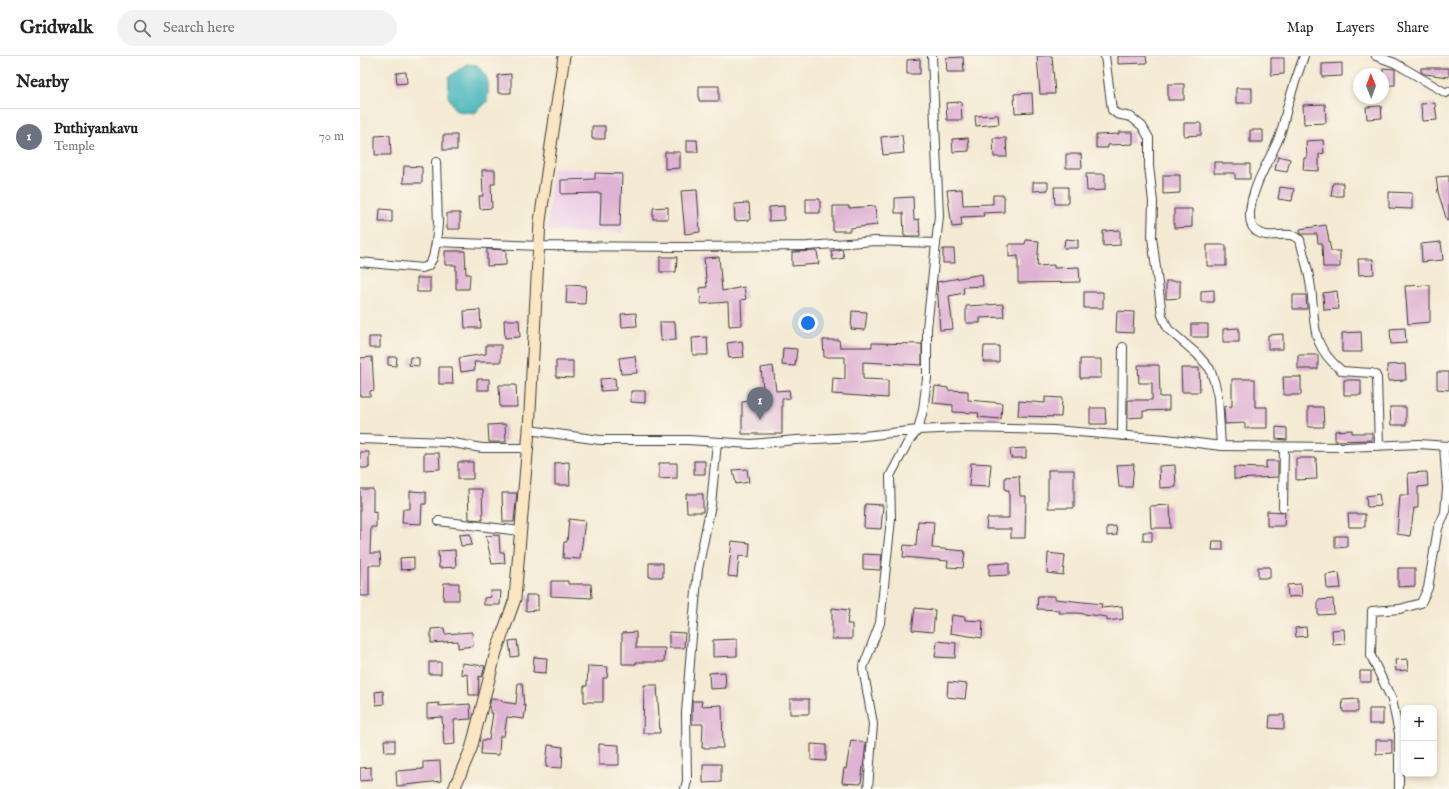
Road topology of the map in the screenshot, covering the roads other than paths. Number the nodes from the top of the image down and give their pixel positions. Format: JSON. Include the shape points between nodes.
{"nodes":[{"id":1,"x":564,"y":56,"type":"edge"},
{"id":2,"x":932,"y":56,"type":"edge"},
{"id":3,"x":1104,"y":56,"type":"edge"},
{"id":4,"x":1304,"y":56,"type":"edge"},
{"id":5,"x":1376,"y":56,"type":"edge"},
{"id":6,"x":1448,"y":93,"type":"edge"},
{"id":7,"x":436,"y":162,"type":"dead end"},
{"id":8,"x":436,"y":242,"type":"junction"},
{"id":9,"x":936,"y":243,"type":"junction"},
{"id":10,"x":539,"y":246,"type":"junction"},
{"id":11,"x":360,"y":262,"type":"edge"},
{"id":12,"x":1123,"y":347,"type":"dead end"},
{"id":13,"x":529,"y":430,"type":"junction"},
{"id":14,"x":918,"y":430,"type":"junction"},
{"id":15,"x":1122,"y":436,"type":"junction"},
{"id":16,"x":360,"y":439,"type":"edge"},
{"id":17,"x":717,"y":442,"type":"junction"},
{"id":18,"x":1221,"y":446,"type":"junction"},
{"id":19,"x":1284,"y":446,"type":"junction"},
{"id":20,"x":1379,"y":446,"type":"junction"},
{"id":21,"x":1447,"y":446,"type":"edge"},
{"id":22,"x":527,"y":448,"type":"junction"},
{"id":23,"x":1283,"y":507,"type":"dead end"},
{"id":24,"x":439,"y":521,"type":"dead end"},
{"id":25,"x":520,"y":531,"type":"junction"},
{"id":26,"x":454,"y":789,"type":"edge"},
{"id":27,"x":685,"y":789,"type":"edge"},
{"id":28,"x":868,"y":789,"type":"edge"},
{"id":29,"x":1399,"y":789,"type":"edge"}],
"edges":[{"from":1,"to":10,"type":"main road","via":[[540,221]]},
{"from":2,"to":9,"type":"street","via":[[939,216]]},
{"from":3,"to":18,"type":"street","via":[[1112,110],[1117,114],[1131,117],[1142,126],[1149,138],[1153,202],[1152,237],[1162,315],[1168,329],[1210,369],[1218,397]]},
{"from":4,"to":20,"type":"street","via":[[1281,133],[1254,190],[1251,225],[1261,234],[1289,235],[1300,240],[1311,288],[1315,334],[1324,354],[1342,371],[1371,373],[1377,378]]},
{"from":5,"to":6,"type":"street"},
{"from":7,"to":8,"type":"street"},
{"from":8,"to":10,"type":"street"},
{"from":8,"to":11,"type":"street","via":[[434,258],[428,266],[422,268]]},
{"from":9,"to":10,"type":"street","via":[[875,241],[770,246]]},
{"from":9,"to":14,"type":"street","via":[[927,328],[927,378]]},
{"from":10,"to":13,"type":"main road"},
{"from":12,"to":15,"type":"street"},
{"from":13,"to":17,"type":"street","via":[[600,440]]},
{"from":13,"to":22,"type":"main road"},
{"from":14,"to":15,"type":"street","via":[[1053,430]]},
{"from":14,"to":17,"type":"street","via":[[751,444]]},
{"from":14,"to":28,"type":"street","via":[[908,442],[890,476],[891,518],[880,623],[863,668],[873,724]]},
{"from":15,"to":18,"type":"street","via":[[1166,438]]},
{"from":16,"to":22,"type":"street","via":[[447,442],[482,448]]},
{"from":17,"to":27,"type":"street","via":[[711,505],[697,576],[686,713]]},
{"from":18,"to":19,"type":"street"},
{"from":19,"to":20,"type":"street"},
{"from":19,"to":23,"type":"street"},
{"from":20,"to":21,"type":"street"},
{"from":21,"to":29,"type":"street","via":[[1445,513],[1438,528],[1428,588],[1422,603],[1400,609],[1372,611],[1371,656],[1392,700],[1399,733]]},
{"from":22,"to":25,"type":"main road"},
{"from":24,"to":25,"type":"street"},
{"from":25,"to":26,"type":"main road","via":[[515,599],[496,652],[471,748]]}]}
